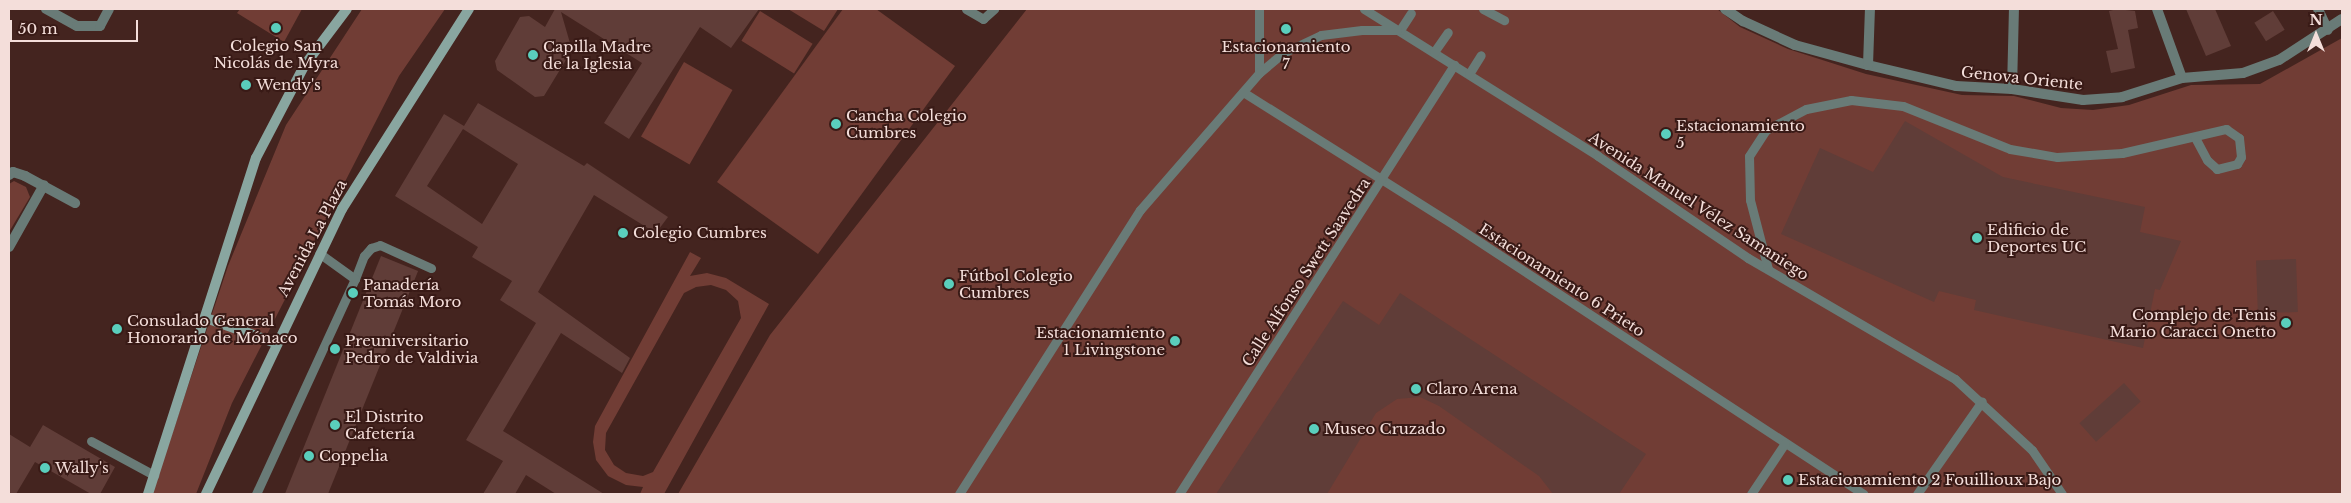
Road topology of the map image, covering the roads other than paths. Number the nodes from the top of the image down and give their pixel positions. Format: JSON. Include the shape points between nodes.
{"nodes":[{"id":1,"x":46,"y":9,"type":"edge"},
{"id":2,"x":109,"y":9,"type":"edge"},
{"id":3,"x":346,"y":9,"type":"edge"},
{"id":4,"x":469,"y":9,"type":"edge"},
{"id":5,"x":966,"y":9,"type":"edge"},
{"id":6,"x":994,"y":9,"type":"edge"},
{"id":7,"x":1259,"y":9,"type":"edge"},
{"id":8,"x":1364,"y":9,"type":"edge"},
{"id":9,"x":1482,"y":9,"type":"edge"},
{"id":10,"x":1726,"y":9,"type":"edge"},
{"id":11,"x":1870,"y":9,"type":"edge"},
{"id":12,"x":2014,"y":9,"type":"edge"},
{"id":13,"x":2157,"y":9,"type":"edge"},
{"id":14,"x":2318,"y":9,"type":"edge"},
{"id":15,"x":1411,"y":13,"type":"dead end"},
{"id":16,"x":2342,"y":19,"type":"edge"},
{"id":17,"x":1504,"y":20,"type":"dead end"},
{"id":18,"x":1400,"y":30,"type":"junction"},
{"id":19,"x":2328,"y":30,"type":"junction"},
{"id":20,"x":1448,"y":32,"type":"dead end"},
{"id":21,"x":1434,"y":52,"type":"junction"},
{"id":22,"x":1481,"y":55,"type":"dead end"},
{"id":23,"x":1454,"y":64,"type":"junction"},
{"id":24,"x":1868,"y":65,"type":"junction"},
{"id":25,"x":1259,"y":73,"type":"junction"},
{"id":26,"x":1469,"y":74,"type":"junction"},
{"id":27,"x":2182,"y":78,"type":"junction"},
{"id":28,"x":2012,"y":89,"type":"junction"},
{"id":29,"x":1244,"y":92,"type":"junction"},
{"id":30,"x":2195,"y":137,"type":"junction"},
{"id":31,"x":10,"y":172,"type":"edge"},
{"id":32,"x":1382,"y":179,"type":"junction"},
{"id":33,"x":44,"y":185,"type":"junction"},
{"id":34,"x":75,"y":203,"type":"dead end"},
{"id":35,"x":9,"y":247,"type":"edge"},
{"id":36,"x":319,"y":253,"type":"junction"},
{"id":37,"x":431,"y":268,"type":"dead end"},
{"id":38,"x":1768,"y":270,"type":"junction"},
{"id":39,"x":355,"y":279,"type":"junction"},
{"id":40,"x":206,"y":318,"type":"junction"},
{"id":41,"x":276,"y":343,"type":"junction"},
{"id":42,"x":1982,"y":401,"type":"junction"},
{"id":43,"x":91,"y":441,"type":"dead end"},
{"id":44,"x":1785,"y":443,"type":"junction"},
{"id":45,"x":154,"y":475,"type":"junction"},
{"id":46,"x":148,"y":494,"type":"edge"},
{"id":47,"x":206,"y":494,"type":"edge"},
{"id":48,"x":256,"y":494,"type":"edge"},
{"id":49,"x":959,"y":494,"type":"edge"},
{"id":50,"x":1179,"y":494,"type":"edge"},
{"id":51,"x":1751,"y":494,"type":"edge"},
{"id":52,"x":1864,"y":494,"type":"edge"},
{"id":53,"x":1917,"y":494,"type":"edge"},
{"id":54,"x":2062,"y":494,"type":"edge"}],
"edges":[{"from":1,"to":2,"type":"street","via":[[77,26],[100,26]]},
{"from":3,"to":40,"type":"main road","via":[[304,66],[269,128],[244,189]]},
{"from":4,"to":36,"type":"main road","name":"Avenida La Plaza","via":[[342,209]]},
{"from":5,"to":6,"type":"lane","via":[[983,19]]},
{"from":7,"to":25,"type":"lane"},
{"from":8,"to":18,"type":"lane","name":"Avenida Manuel Vélez Samaniego"},
{"from":9,"to":17,"type":"lane"},
{"from":10,"to":24,"type":"street","name":"Genova Oriente","via":[[1743,21],[1795,45]]},
{"from":11,"to":24,"type":"street"},
{"from":12,"to":28,"type":"street"},
{"from":13,"to":27,"type":"street"},
{"from":14,"to":19,"type":"street"},
{"from":15,"to":18,"type":"lane"},
{"from":16,"to":19,"type":"street","name":"Genova Oriente"},
{"from":18,"to":21,"type":"lane","name":"Avenida Manuel Vélez Samaniego"},
{"from":18,"to":25,"type":"lane","via":[[1321,35],[1283,53]]},
{"from":19,"to":27,"type":"street","name":"Genova Oriente","via":[[2279,60],[2243,73]]},
{"from":20,"to":21,"type":"lane"},
{"from":21,"to":23,"type":"lane","name":"Avenida Manuel Vélez Samaniego"},
{"from":22,"to":26,"type":"lane"},
{"from":23,"to":26,"type":"lane","name":"Avenida Manuel Vélez Samaniego"},
{"from":23,"to":32,"type":"lane","name":"Calle Alfonso Swett Saavedra"},
{"from":24,"to":28,"type":"street","name":"Genova Oriente","via":[[1956,86]]},
{"from":25,"to":29,"type":"lane"},
{"from":26,"to":38,"type":"lane","name":"Avenida Manuel Vélez Samaniego"},
{"from":27,"to":28,"type":"street","name":"Genova Oriente","via":[[2102,100],[2070,100]]},
{"from":29,"to":32,"type":"lane","name":"Estacionamiento 6 Prieto"},
{"from":29,"to":49,"type":"lane","via":[[1140,210]]},
{"from":30,"to":30,"type":"lane","via":[[2226,129],[2235,133],[2241,144],[2241,157],[2236,164],[2217,168],[2207,160]]},
{"from":30,"to":38,"type":"lane","via":[[2122,153],[2057,157],[2010,149],[1903,106],[1851,100],[1806,109],[1766,130],[1749,156],[1750,200]]},
{"from":31,"to":33,"type":"street"},
{"from":32,"to":44,"type":"lane","name":"Estacionamiento 6 Prieto"},
{"from":32,"to":50,"type":"lane","name":"Calle Alfonso Swett Saavedra"},
{"from":33,"to":34,"type":"street"},
{"from":33,"to":35,"type":"street"},
{"from":36,"to":39,"type":"lane"},
{"from":36,"to":41,"type":"main road","name":"Avenida La Plaza"},
{"from":37,"to":39,"type":"lane","via":[[380,245],[371,248],[364,256]]},
{"from":38,"to":42,"type":"lane","name":"Avenida Manuel Vélez Samaniego","via":[[1955,379]]},
{"from":39,"to":48,"type":"lane"},
{"from":40,"to":41,"type":"main road"},
{"from":40,"to":45,"type":"main road"},
{"from":41,"to":47,"type":"main road","name":"Avenida La Plaza"},
{"from":42,"to":53,"type":"lane"},
{"from":42,"to":54,"type":"lane","name":"Avenida Manuel Vélez Samaniego","via":[[2032,450]]},
{"from":43,"to":45,"type":"lane"},
{"from":44,"to":51,"type":"lane"},
{"from":44,"to":52,"type":"lane","name":"Estacionamiento 6 Prieto"},
{"from":45,"to":46,"type":"main road"}]}
